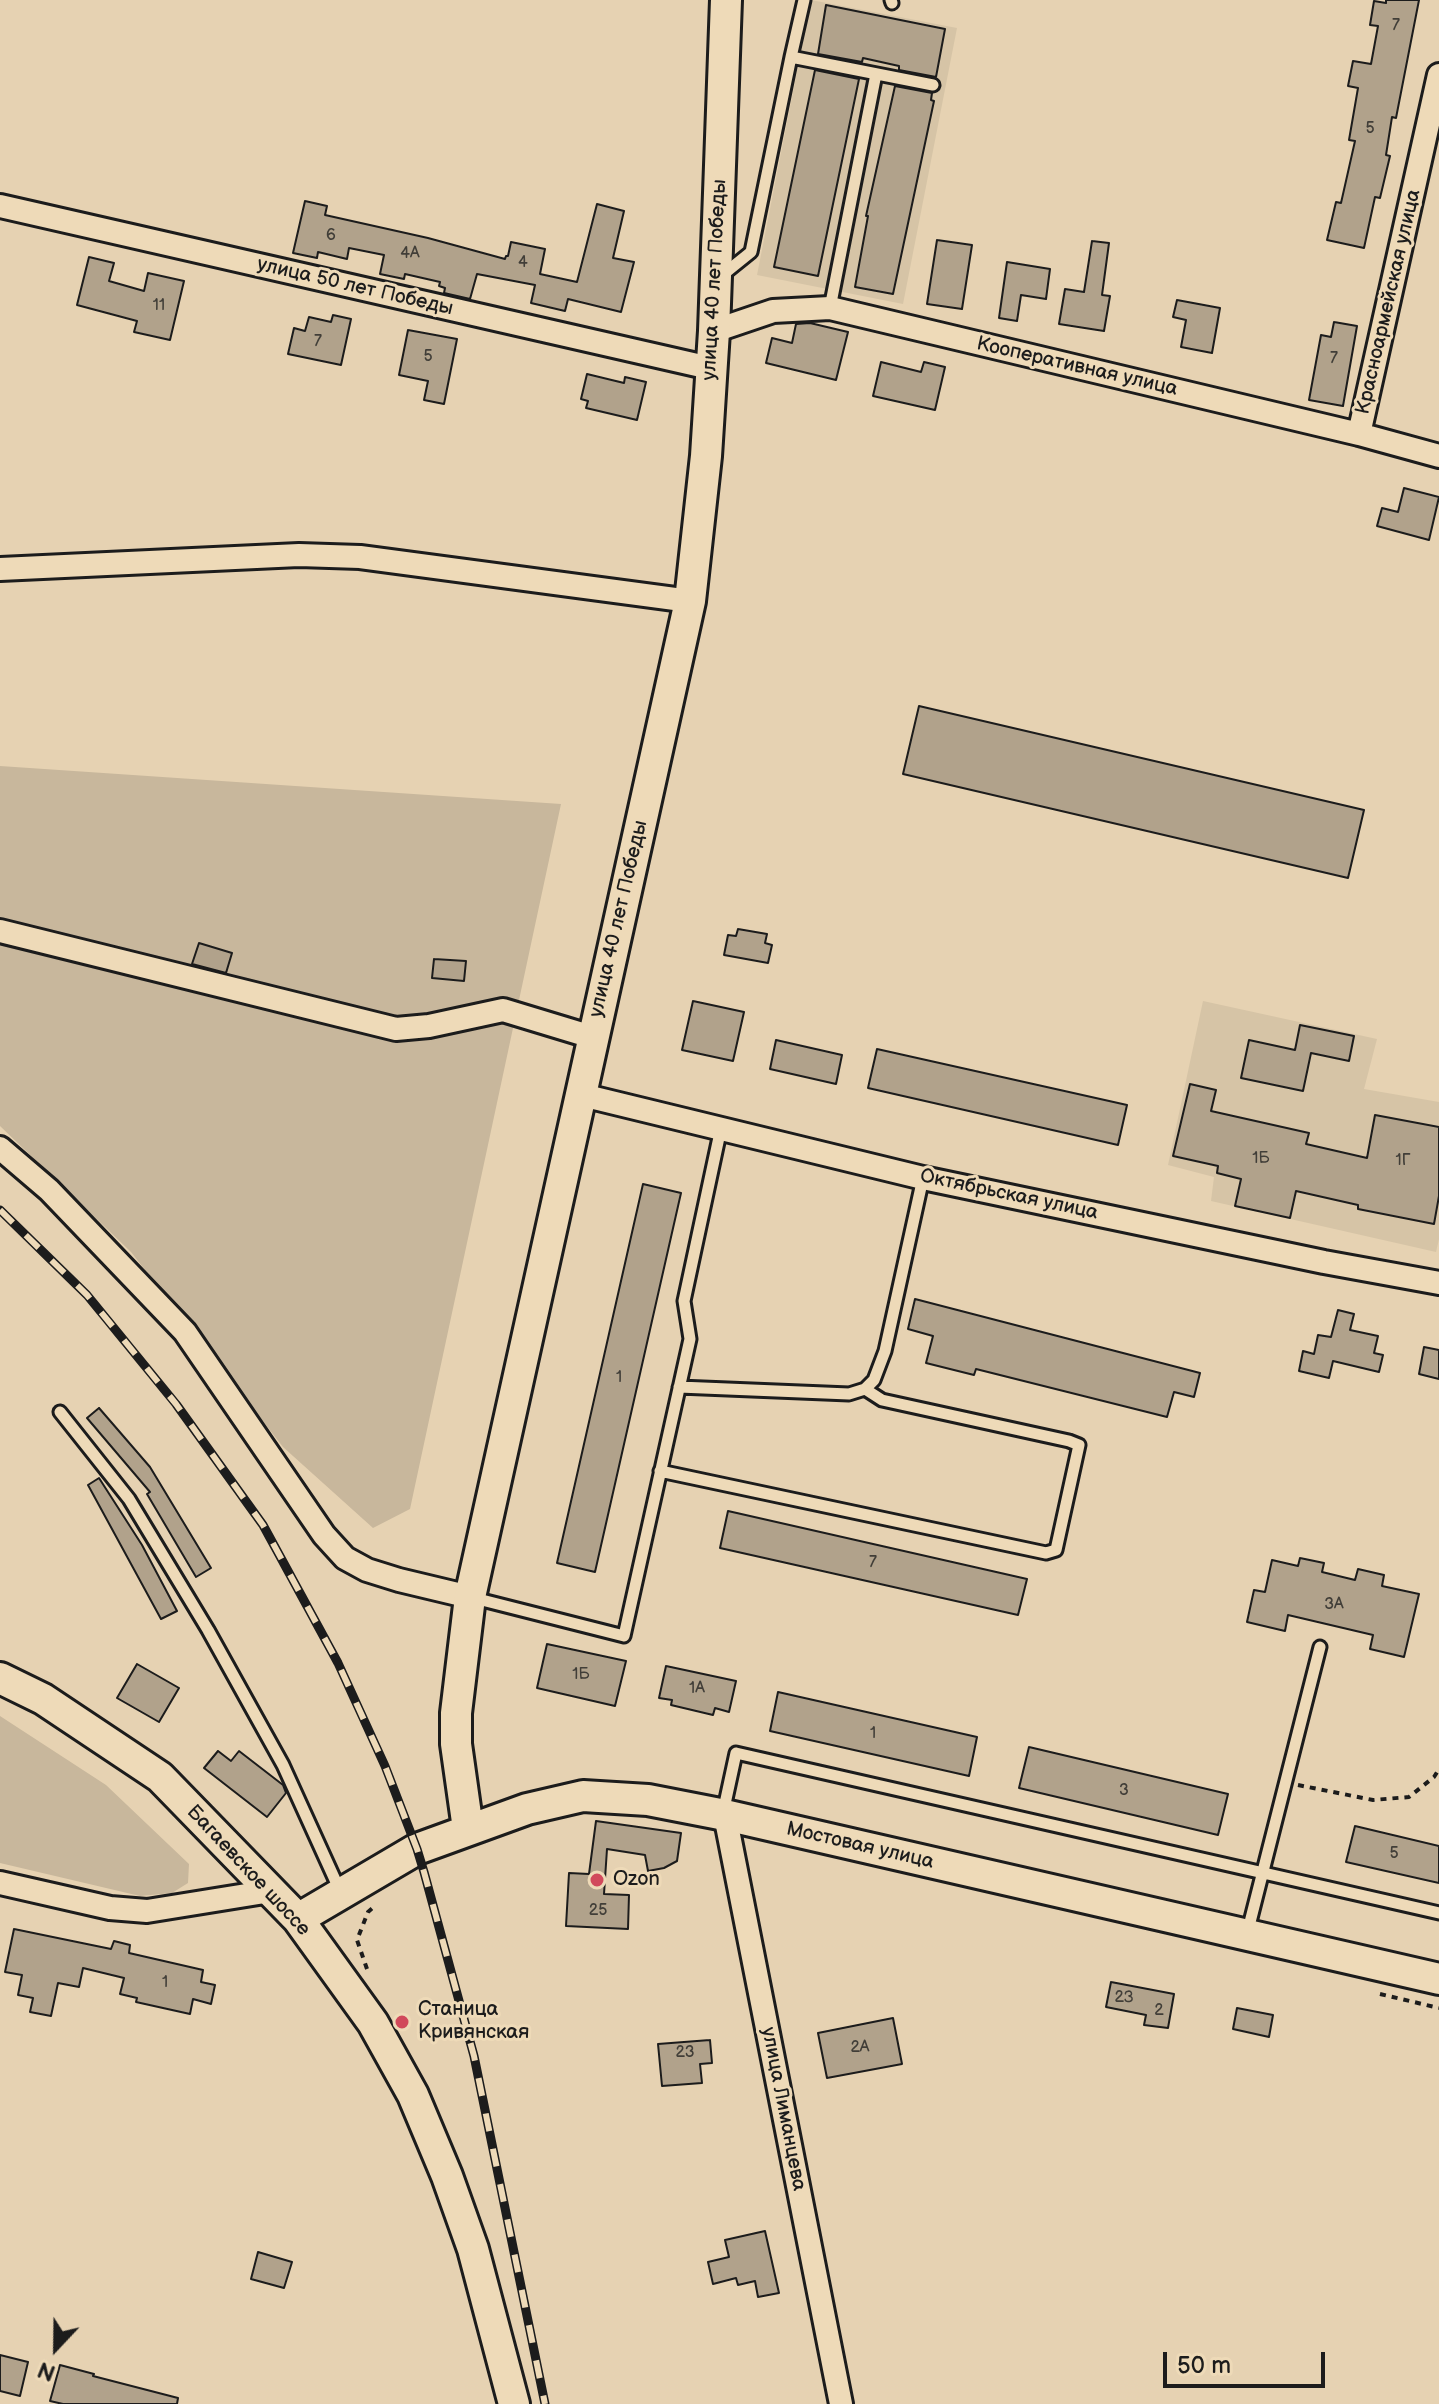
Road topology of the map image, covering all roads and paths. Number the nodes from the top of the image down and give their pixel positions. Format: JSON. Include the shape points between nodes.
{"nodes":[{"id":1,"x":726,"y":0,"type":"edge"},
{"id":2,"x":804,"y":0,"type":"edge"},
{"id":3,"x":791,"y":57,"type":"junction"},
{"id":4,"x":876,"y":74,"type":"junction"},
{"id":5,"x":1439,"y":75,"type":"edge"},
{"id":6,"x":933,"y":85,"type":"dead end"},
{"id":7,"x":0,"y":206,"type":"edge"},
{"id":8,"x":716,"y":280,"type":"junction"},
{"id":9,"x":830,"y":308,"type":"junction"},
{"id":10,"x":714,"y":331,"type":"junction"},
{"id":11,"x":710,"y":368,"type":"junction"},
{"id":12,"x":1359,"y":434,"type":"junction"},
{"id":13,"x":1439,"y":456,"type":"edge"},
{"id":14,"x":0,"y":569,"type":"edge"},
{"id":15,"x":690,"y":601,"type":"junction"},
{"id":16,"x":0,"y":931,"type":"edge"},
{"id":17,"x":592,"y":1037,"type":"junction"},
{"id":18,"x":582,"y":1095,"type":"junction"},
{"id":19,"x":721,"y":1128,"type":"junction"},
{"id":20,"x":0,"y":1148,"type":"edge"},
{"id":21,"x":923,"y":1178,"type":"junction"},
{"id":22,"x":1439,"y":1283,"type":"edge"},
{"id":23,"x":679,"y":1387,"type":"junction"},
{"id":24,"x":865,"y":1389,"type":"junction"},
{"id":25,"x":60,"y":1412,"type":"dead end"},
{"id":26,"x":660,"y":1471,"type":"junction"},
{"id":27,"x":470,"y":1597,"type":"junction"},
{"id":28,"x":1320,"y":1647,"type":"dead end"},
{"id":29,"x":0,"y":1678,"type":"edge"},
{"id":30,"x":1439,"y":1769,"type":"edge"},
{"id":31,"x":1285,"y":1782,"type":"junction"},
{"id":32,"x":724,"y":1815,"type":"junction"},
{"id":33,"x":468,"y":1829,"type":"junction"},
{"id":34,"x":1263,"y":1873,"type":"junction"},
{"id":35,"x":0,"y":1883,"type":"edge"},
{"id":36,"x":271,"y":1891,"type":"junction"},
{"id":37,"x":341,"y":1894,"type":"junction"},
{"id":38,"x":384,"y":1898,"type":"dead end"},
{"id":39,"x":1439,"y":1913,"type":"edge"},
{"id":40,"x":298,"y":1919,"type":"junction"},
{"id":41,"x":1247,"y":1935,"type":"junction"},
{"id":42,"x":1439,"y":1979,"type":"edge"},
{"id":43,"x":372,"y":1980,"type":"dead end"},
{"id":44,"x":1377,"y":1993,"type":"dead end"},
{"id":45,"x":1439,"y":2008,"type":"edge"},
{"id":46,"x":514,"y":2404,"type":"edge"},
{"id":47,"x":841,"y":2404,"type":"edge"}],
"edges":[{"from":1,"to":8,"type":"street","name":"улица 40 лет Победы"},
{"from":2,"to":3,"type":"lane"},
{"from":3,"to":4,"type":"lane"},
{"from":3,"to":8,"type":"lane","via":[[751,252]]},
{"from":4,"to":6,"type":"lane"},
{"from":4,"to":9,"type":"lane"},
{"from":5,"to":12,"type":"street","name":"Красноармейская улица"},
{"from":7,"to":11,"type":"street","name":"улица 50 лет Победы"},
{"from":8,"to":10,"type":"street","name":"улица 40 лет Победы"},
{"from":9,"to":10,"type":"street","name":"Кооперативная улица","via":[[773,311]]},
{"from":9,"to":12,"type":"street","name":"Кооперативная улица"},
{"from":10,"to":11,"type":"street","name":"улица 40 лет Победы"},
{"from":11,"to":15,"type":"street","name":"улица 40 лет Победы"},
{"from":12,"to":13,"type":"street","name":"Кооперативная улица"},
{"from":14,"to":15,"type":"street","via":[[299,555],[360,557]]},
{"from":15,"to":17,"type":"street","name":"улица 40 лет Победы"},
{"from":16,"to":17,"type":"street","via":[[396,1029],[503,1010]]},
{"from":17,"to":18,"type":"street","name":"улица 40 лет Победы"},
{"from":18,"to":19,"type":"street","name":"Октябрьская улица"},
{"from":18,"to":27,"type":"street","name":"улица 40 лет Победы"},
{"from":19,"to":21,"type":"street","name":"Октябрьская улица"},
{"from":19,"to":23,"type":"lane","via":[[684,1301],[690,1339]]},
{"from":20,"to":27,"type":"street","via":[[49,1190],[185,1332],[345,1558],[399,1580]]},
{"from":21,"to":22,"type":"street","name":"Октябрьская улица"},
{"from":21,"to":24,"type":"lane","via":[[885,1351]]},
{"from":23,"to":24,"type":"lane","via":[[849,1394]]},
{"from":23,"to":26,"type":"lane"},
{"from":24,"to":26,"type":"lane","via":[[882,1400],[1079,1445],[1056,1550],[1046,1553]]},
{"from":25,"to":37,"type":"lane","via":[[129,1499],[208,1630],[283,1765]]},
{"from":26,"to":27,"type":"lane","via":[[624,1636]]},
{"from":27,"to":33,"type":"street","name":"улица 40 лет Победы","via":[[456,1713]]},
{"from":28,"to":31,"type":"lane"},
{"from":29,"to":36,"type":"street","name":"Багаевское шоссе","via":[[43,1699],[160,1777]]},
{"from":30,"to":31,"type":"path","via":[[1409,1797],[1373,1800]]},
{"from":31,"to":34,"type":"lane"},
{"from":32,"to":33,"type":"street","name":"Мостовая улица","via":[[648,1800],[583,1796]]},
{"from":32,"to":34,"type":"lane","via":[[736,1753]]},
{"from":32,"to":41,"type":"street","name":"Мостовая улица"},
{"from":32,"to":47,"type":"street","name":"улица Лиманцева"},
{"from":33,"to":37,"type":"street","name":"Мостовая улица","via":[[417,1849]]},
{"from":34,"to":39,"type":"lane"},
{"from":34,"to":41,"type":"lane"},
{"from":35,"to":36,"type":"street","via":[[147,1911]]},
{"from":36,"to":40,"type":"street","name":"Багаевское шоссе"},
{"from":37,"to":40,"type":"street","name":"Мостовая улица"},
{"from":38,"to":43,"type":"path","via":[[368,1912],[357,1940]]},
{"from":40,"to":46,"type":"street","name":"Багаевское шоссе","via":[[373,2023],[413,2095],[473,2249]]},
{"from":41,"to":42,"type":"street","name":"Мостовая улица"},
{"from":44,"to":45,"type":"path"}]}
